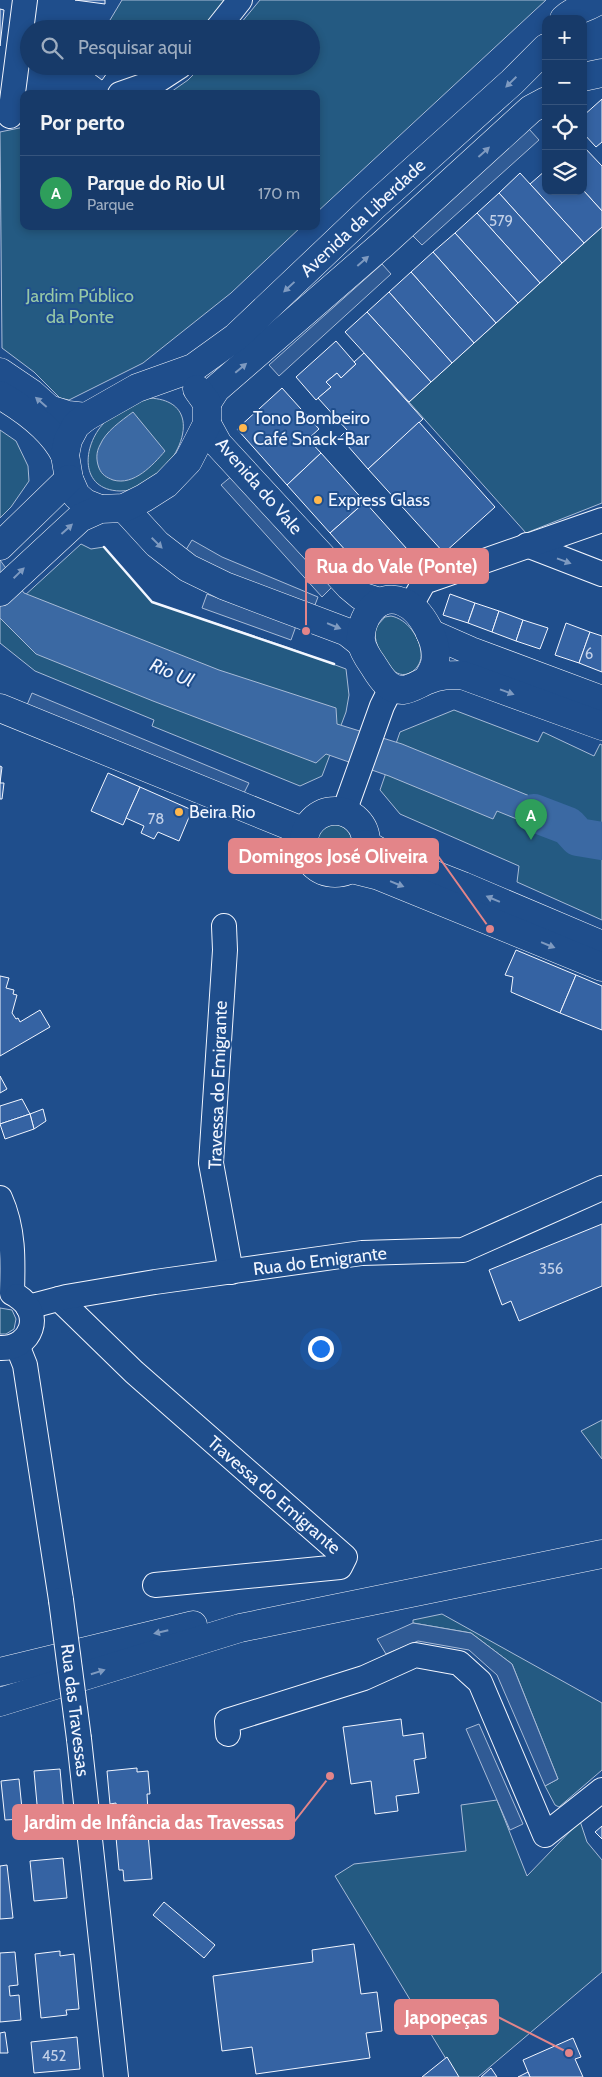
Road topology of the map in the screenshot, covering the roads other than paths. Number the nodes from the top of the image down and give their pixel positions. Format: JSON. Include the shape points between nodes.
{"nodes":[{"id":1,"x":25,"y":0,"type":"edge"},
{"id":2,"x":240,"y":0,"type":"edge"},
{"id":3,"x":597,"y":5,"type":"edge"},
{"id":4,"x":568,"y":15,"type":"edge"},
{"id":5,"x":23,"y":20,"type":"edge"},
{"id":6,"x":224,"y":20,"type":"edge"},
{"id":7,"x":20,"y":41,"type":"edge"},
{"id":8,"x":542,"y":52,"type":"edge"},
{"id":9,"x":166,"y":75,"type":"edge"},
{"id":10,"x":131,"y":90,"type":"edge"},
{"id":11,"x":542,"y":103,"type":"edge"},
{"id":12,"x":11,"y":116,"type":"edge"},
{"id":13,"x":0,"y":372,"type":"edge"},
{"id":14,"x":171,"y":377,"type":"junction"},
{"id":15,"x":0,"y":395,"type":"edge"},
{"id":16,"x":207,"y":414,"type":"junction"},
{"id":17,"x":86,"y":416,"type":"junction"},
{"id":18,"x":67,"y":467,"type":"junction"},
{"id":19,"x":112,"y":508,"type":"junction"},
{"id":20,"x":602,"y":520,"type":"edge"},
{"id":21,"x":8,"y":538,"type":"edge"},
{"id":22,"x":527,"y":546,"type":"junction"},
{"id":23,"x":602,"y":574,"type":"edge"},
{"id":24,"x":0,"y":592,"type":"edge"},
{"id":25,"x":380,"y":602,"type":"junction"},
{"id":26,"x":410,"y":607,"type":"junction"},
{"id":27,"x":430,"y":633,"type":"junction"},
{"id":28,"x":361,"y":643,"type":"junction"},
{"id":29,"x":427,"y":680,"type":"junction"},
{"id":30,"x":391,"y":688,"type":"junction"},
{"id":31,"x":602,"y":700,"type":"edge"},
{"id":32,"x":0,"y":708,"type":"edge"},
{"id":33,"x":602,"y":726,"type":"edge"},
{"id":34,"x":344,"y":812,"type":"junction"},
{"id":35,"x":305,"y":832,"type":"junction"},
{"id":36,"x":366,"y":844,"type":"junction"},
{"id":37,"x":351,"y":869,"type":"junction"},
{"id":38,"x":224,"y":926,"type":"dead end"},
{"id":39,"x":602,"y":945,"type":"edge"},
{"id":40,"x":602,"y":967,"type":"edge"},
{"id":41,"x":602,"y":1188,"type":"edge"},
{"id":42,"x":0,"y":1198,"type":"edge"},
{"id":43,"x":231,"y":1272,"type":"junction"},
{"id":44,"x":14,"y":1297,"type":"edge"},
{"id":45,"x":59,"y":1299,"type":"junction"},
{"id":46,"x":8,"y":1347,"type":"edge"},
{"id":47,"x":602,"y":1537,"type":"edge"},
{"id":48,"x":602,"y":1554,"type":"edge"},
{"id":49,"x":155,"y":1584,"type":"dead end"},
{"id":50,"x":0,"y":1672,"type":"edge"},
{"id":51,"x":35,"y":1692,"type":"junction"},
{"id":52,"x":0,"y":1702,"type":"edge"},
{"id":53,"x":0,"y":1709,"type":"edge"},
{"id":54,"x":228,"y":1734,"type":"dead end"},
{"id":55,"x":602,"y":1790,"type":"edge"},
{"id":56,"x":116,"y":2077,"type":"edge"}],
"edges":[{"from":1,"to":5,"type":"street"},
{"from":2,"to":6,"type":"street"},
{"from":3,"to":4,"type":"main road","via":[[573,10]]},
{"from":7,"to":12,"type":"street"},
{"from":8,"to":14,"type":"main road","name":"Avenida da Liberdade","one_way":true,"via":[[236,337],[192,368]]},
{"from":9,"to":10,"type":"street"},
{"from":16,"to":11,"type":"main road","name":"Avenida da Liberdade","one_way":true,"via":[[216,389]]},
{"from":17,"to":13,"type":"main road","one_way":true,"via":[[49,409]]},
{"from":14,"to":16,"type":"main road","via":[[193,385],[201,393]]},
{"from":14,"to":17,"type":"main road","name":"Avenida da Liberdade","via":[[137,388]]},
{"from":15,"to":18,"type":"main road","via":[[19,406],[53,436],[59,443]]},
{"from":16,"to":19,"type":"main road","name":"Avenida da Liberdade","via":[[188,461],[166,484],[144,498]]},
{"from":16,"to":25,"type":"main road","name":"Avenida do Vale","via":[[218,444],[349,586],[361,596]]},
{"from":17,"to":18,"type":"main road","name":"Avenida da Liberdade","via":[[76,425],[68,440]]},
{"from":18,"to":19,"type":"main road","via":[[76,495],[85,503]]},
{"from":18,"to":21,"type":"main road","name":"Avenida da Liberdade"},
{"from":24,"to":19,"type":"main road","name":"Avenida da Liberdade","one_way":true,"via":[[80,518]]},
{"from":19,"to":28,"type":"main road","one_way":true,"via":[[188,568],[225,586],[347,632]]},
{"from":20,"to":22,"type":"street"},
{"from":22,"to":23,"type":"street","one_way":true},
{"from":22,"to":26,"type":"street","via":[[424,582]]},
{"from":25,"to":26,"type":"main road","name":"Avenida do Vale","via":[[392,600]]},
{"from":25,"to":28,"type":"main road","via":[[368,612],[362,626]]},
{"from":26,"to":27,"type":"main road"},
{"from":27,"to":29,"type":"main road","via":[[435,663]]},
{"from":27,"to":31,"type":"main road"},
{"from":28,"to":30,"type":"main road"},
{"from":29,"to":30,"type":"main road","via":[[403,690]]},
{"from":29,"to":33,"type":"main road","one_way":true,"via":[[462,675]]},
{"from":30,"to":34,"type":"street"},
{"from":32,"to":35,"type":"main road"},
{"from":34,"to":35,"type":"main road","via":[[325,812],[309,824]]},
{"from":34,"to":36,"type":"main road","via":[[361,824]]},
{"from":35,"to":37,"type":"main road","via":[[305,854],[315,867],[330,874]]},
{"from":36,"to":37,"type":"main road","via":[[359,863]]},
{"from":39,"to":36,"type":"main road","one_way":true,"via":[[386,856]]},
{"from":37,"to":40,"type":"main road","one_way":true,"via":[[379,876]]},
{"from":38,"to":43,"type":"street","name":"Travessa do Emigrante","via":[[211,1163]]},
{"from":41,"to":43,"type":"street","name":"Rua do Emigrante","via":[[463,1250],[362,1253]]},
{"from":42,"to":44,"type":"street","via":[[13,1245]]},
{"from":43,"to":45,"type":"street","name":"Rua do Emigrante"},
{"from":44,"to":45,"type":"street","name":"Rua do Emigrante"},
{"from":44,"to":46,"type":"street","via":[[32,1319],[30,1331]]},
{"from":45,"to":49,"type":"street","name":"Travessa do Emigrante","via":[[134,1372],[345,1557],[340,1567]]},
{"from":46,"to":56,"type":"street","name":"Rua das Travessas","bridge":true,"via":[[25,1365],[61,1600]]},
{"from":47,"to":50,"type":"main road","one_way":true,"via":[[225,1617]]},
{"from":51,"to":48,"type":"main road","one_way":true,"via":[[240,1628]]},
{"from":51,"to":52,"type":"main road"},
{"from":51,"to":53,"type":"main road"},
{"from":54,"to":55,"type":"street","via":[[227,1721],[364,1678],[415,1655],[434,1657],[459,1662],[480,1682],[545,1835]]}]}
